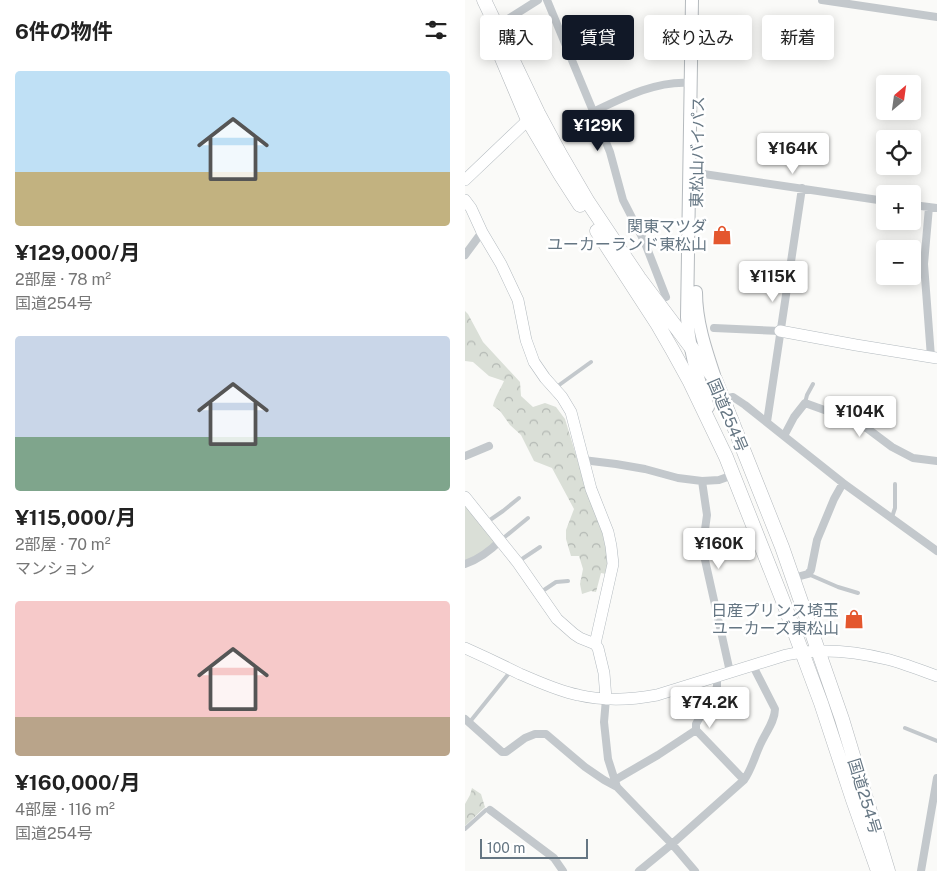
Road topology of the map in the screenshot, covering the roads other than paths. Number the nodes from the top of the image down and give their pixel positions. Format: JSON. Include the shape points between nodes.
{"nodes":[{"id":1,"x":473,"y":0,"type":"edge"},
{"id":2,"x":484,"y":0,"type":"edge"},
{"id":3,"x":538,"y":0,"type":"edge"},
{"id":4,"x":547,"y":0,"type":"edge"},
{"id":5,"x":692,"y":0,"type":"edge"},
{"id":6,"x":699,"y":0,"type":"edge"},
{"id":7,"x":822,"y":0,"type":"edge"},
{"id":8,"x":855,"y":2,"type":"edge"},
{"id":9,"x":483,"y":15,"type":"edge"},
{"id":10,"x":489,"y":15,"type":"edge"},
{"id":11,"x":515,"y":15,"type":"edge"},
{"id":12,"x":937,"y":17,"type":"edge"},
{"id":13,"x":502,"y":60,"type":"edge"},
{"id":14,"x":510,"y":60,"type":"edge"},
{"id":15,"x":691,"y":83,"type":"junction"},
{"id":16,"x":593,"y":112,"type":"junction"},
{"id":17,"x":528,"y":120,"type":"junction"},
{"id":18,"x":697,"y":174,"type":"junction"},
{"id":19,"x":465,"y":180,"type":"edge"},
{"id":20,"x":801,"y":188,"type":"junction"},
{"id":21,"x":465,"y":200,"type":"edge"},
{"id":22,"x":876,"y":200,"type":"edge"},
{"id":23,"x":933,"y":208,"type":"edge"},
{"id":24,"x":482,"y":232,"type":"junction"},
{"id":25,"x":465,"y":255,"type":"edge"},
{"id":26,"x":666,"y":297,"type":"dead end"},
{"id":27,"x":692,"y":303,"type":"junction"},
{"id":28,"x":661,"y":319,"type":"junction"},
{"id":29,"x":682,"y":324,"type":"junction"},
{"id":30,"x":714,"y":328,"type":"dead end"},
{"id":31,"x":780,"y":332,"type":"junction"},
{"id":32,"x":690,"y":345,"type":"junction"},
{"id":33,"x":934,"y":357,"type":"edge"},
{"id":34,"x":591,"y":362,"type":"dead end"},
{"id":35,"x":715,"y":379,"type":"junction"},
{"id":36,"x":813,"y":384,"type":"dead end"},
{"id":37,"x":554,"y":388,"type":"junction"},
{"id":38,"x":724,"y":399,"type":"junction"},
{"id":39,"x":805,"y":402,"type":"junction"},
{"id":40,"x":767,"y":422,"type":"junction"},
{"id":41,"x":784,"y":436,"type":"junction"},
{"id":42,"x":489,"y":446,"type":"dead end"},
{"id":43,"x":465,"y":456,"type":"edge"},
{"id":44,"x":726,"y":457,"type":"junction"},
{"id":45,"x":583,"y":460,"type":"junction"},
{"id":46,"x":937,"y":461,"type":"edge"},
{"id":47,"x":733,"y":475,"type":"junction"},
{"id":48,"x":702,"y":481,"type":"junction"},
{"id":49,"x":843,"y":483,"type":"junction"},
{"id":50,"x":895,"y":484,"type":"dead end"},
{"id":51,"x":465,"y":497,"type":"edge"},
{"id":52,"x":519,"y":498,"type":"dead end"},
{"id":53,"x":892,"y":517,"type":"junction"},
{"id":54,"x":528,"y":518,"type":"dead end"},
{"id":55,"x":486,"y":522,"type":"junction"},
{"id":56,"x":501,"y":540,"type":"junction"},
{"id":57,"x":540,"y":547,"type":"dead end"},
{"id":58,"x":937,"y":552,"type":"edge"},
{"id":59,"x":518,"y":563,"type":"junction"},
{"id":60,"x":465,"y":564,"type":"edge"},
{"id":61,"x":808,"y":574,"type":"junction"},
{"id":62,"x":793,"y":578,"type":"junction"},
{"id":63,"x":568,"y":580,"type":"dead end"},
{"id":64,"x":539,"y":593,"type":"junction"},
{"id":65,"x":858,"y":593,"type":"dead end"},
{"id":66,"x":595,"y":644,"type":"junction"},
{"id":67,"x":465,"y":648,"type":"edge"},
{"id":68,"x":802,"y":652,"type":"junction"},
{"id":69,"x":818,"y":652,"type":"junction"},
{"id":70,"x":753,"y":666,"type":"junction"},
{"id":71,"x":511,"y":669,"type":"junction"},
{"id":72,"x":730,"y":672,"type":"junction"},
{"id":73,"x":937,"y":676,"type":"edge"},
{"id":74,"x":715,"y":678,"type":"junction"},
{"id":75,"x":606,"y":699,"type":"junction"},
{"id":76,"x":467,"y":721,"type":"edge"},
{"id":77,"x":905,"y":728,"type":"dead end"},
{"id":78,"x":696,"y":730,"type":"junction"},
{"id":79,"x":937,"y":741,"type":"edge"},
{"id":80,"x":937,"y":778,"type":"edge"},
{"id":81,"x":744,"y":780,"type":"junction"},
{"id":82,"x":616,"y":784,"type":"junction"},
{"id":83,"x":935,"y":801,"type":"edge"},
{"id":84,"x":489,"y":810,"type":"joint"},
{"id":85,"x":465,"y":829,"type":"edge"},
{"id":86,"x":672,"y":844,"type":"junction"},
{"id":87,"x":563,"y":871,"type":"edge"},
{"id":88,"x":639,"y":871,"type":"edge"},
{"id":89,"x":695,"y":871,"type":"edge"},
{"id":90,"x":878,"y":871,"type":"edge"},
{"id":91,"x":888,"y":871,"type":"edge"},
{"id":92,"x":921,"y":871,"type":"edge"}],
"edges":[{"from":1,"to":9,"type":"highway","name":"国道254号"},
{"from":2,"to":10,"type":"highway","name":"国道254号"},
{"from":3,"to":11,"type":"street"},
{"from":4,"to":16,"type":"street"},
{"from":5,"to":15,"type":"main road","name":"東松山バイパス"},
{"from":6,"to":18,"type":"main road","name":"東松山バイパス"},
{"from":7,"to":8,"type":"street"},
{"from":8,"to":12,"type":"street"},
{"from":13,"to":17,"type":"highway","name":"国道254号"},
{"from":14,"to":28,"type":"highway","name":"国道254号","via":[[588,202],[639,278]]},
{"from":15,"to":16,"type":"street","via":[[632,93]]},
{"from":15,"to":27,"type":"main road","name":"東松山バイパス"},
{"from":16,"to":26,"type":"street","via":[[610,152],[623,200],[645,243]]},
{"from":17,"to":19,"type":"street"},
{"from":17,"to":28,"type":"highway","name":"国道254号","via":[[559,174]]},
{"from":18,"to":20,"type":"street"},
{"from":18,"to":27,"type":"main road","name":"東松山バイパス"},
{"from":20,"to":22,"type":"street"},
{"from":20,"to":31,"type":"street"},
{"from":21,"to":24,"type":"street"},
{"from":23,"to":33,"type":"street","via":[[924,264]]},
{"from":24,"to":25,"type":"street"},
{"from":24,"to":37,"type":"street","via":[[517,300],[534,362]]},
{"from":27,"to":28,"type":"main road","via":[[681,314]]},
{"from":27,"to":29,"type":"main road"},
{"from":27,"to":35,"type":"main road"},
{"from":28,"to":29,"type":"highway","name":"国道254号"},
{"from":28,"to":44,"type":"highway","name":"国道254号"},
{"from":29,"to":32,"type":"highway","name":"国道254号"},
{"from":30,"to":31,"type":"street"},
{"from":31,"to":33,"type":"street"},
{"from":31,"to":40,"type":"street"},
{"from":32,"to":35,"type":"highway","name":"国道254号"},
{"from":32,"to":44,"type":"main road","via":[[705,400]]},
{"from":34,"to":37,"type":"lane"},
{"from":35,"to":38,"type":"highway","name":"国道254号"},
{"from":36,"to":39,"type":"lane"},
{"from":37,"to":45,"type":"street","via":[[571,412]]},
{"from":38,"to":40,"type":"street","via":[[733,397]]},
{"from":38,"to":62,"type":"highway","name":"国道254号"},
{"from":39,"to":41,"type":"street"},
{"from":39,"to":46,"type":"street","via":[[868,429],[913,458]]},
{"from":40,"to":41,"type":"street"},
{"from":41,"to":49,"type":"street"},
{"from":42,"to":43,"type":"street"},
{"from":44,"to":47,"type":"highway","name":"国道254号"},
{"from":45,"to":48,"type":"street"},
{"from":45,"to":66,"type":"street","via":[[608,532],[613,564]]},
{"from":47,"to":48,"type":"street"},
{"from":47,"to":68,"type":"highway","name":"国道254号"},
{"from":48,"to":72,"type":"street","via":[[707,515],[703,551]]},
{"from":49,"to":53,"type":"street"},
{"from":49,"to":61,"type":"street","via":[[817,540]]},
{"from":50,"to":53,"type":"lane"},
{"from":51,"to":55,"type":"street"},
{"from":52,"to":55,"type":"lane"},
{"from":53,"to":58,"type":"street"},
{"from":54,"to":56,"type":"lane"},
{"from":55,"to":56,"type":"street"},
{"from":56,"to":59,"type":"street"},
{"from":56,"to":60,"type":"street","via":[[489,552]]},
{"from":57,"to":59,"type":"lane"},
{"from":59,"to":64,"type":"street"},
{"from":61,"to":62,"type":"street"},
{"from":61,"to":65,"type":"lane"},
{"from":62,"to":69,"type":"highway","name":"国道254号"},
{"from":63,"to":64,"type":"lane","via":[[555,582]]},
{"from":64,"to":66,"type":"street","via":[[557,619],[580,638]]},
{"from":66,"to":75,"type":"street","via":[[601,655]]},
{"from":67,"to":71,"type":"street"},
{"from":68,"to":69,"type":"street"},
{"from":68,"to":70,"type":"street"},
{"from":68,"to":90,"type":"highway","name":"国道254号"},
{"from":69,"to":73,"type":"street","via":[[887,659]]},
{"from":69,"to":91,"type":"highway","name":"国道254号"},
{"from":70,"to":72,"type":"street"},
{"from":70,"to":81,"type":"street","via":[[775,715]]},
{"from":71,"to":75,"type":"street","via":[[557,689]]},
{"from":71,"to":76,"type":"lane"},
{"from":72,"to":74,"type":"street"},
{"from":74,"to":75,"type":"street","via":[[657,695]]},
{"from":74,"to":78,"type":"street","via":[[717,687],[696,724]]},
{"from":75,"to":82,"type":"street","via":[[604,722],[608,759]]},
{"from":76,"to":82,"type":"street","via":[[502,752],[525,738],[546,734],[585,767]]},
{"from":77,"to":79,"type":"lane"},
{"from":78,"to":81,"type":"street"},
{"from":78,"to":82,"type":"street"},
{"from":80,"to":83,"type":"street"},
{"from":81,"to":86,"type":"street"},
{"from":82,"to":86,"type":"street"},
{"from":83,"to":92,"type":"street"},
{"from":84,"to":85,"type":"lane"},
{"from":84,"to":87,"type":"street","via":[[554,858]]},
{"from":86,"to":88,"type":"street"},
{"from":86,"to":89,"type":"street"}]}
